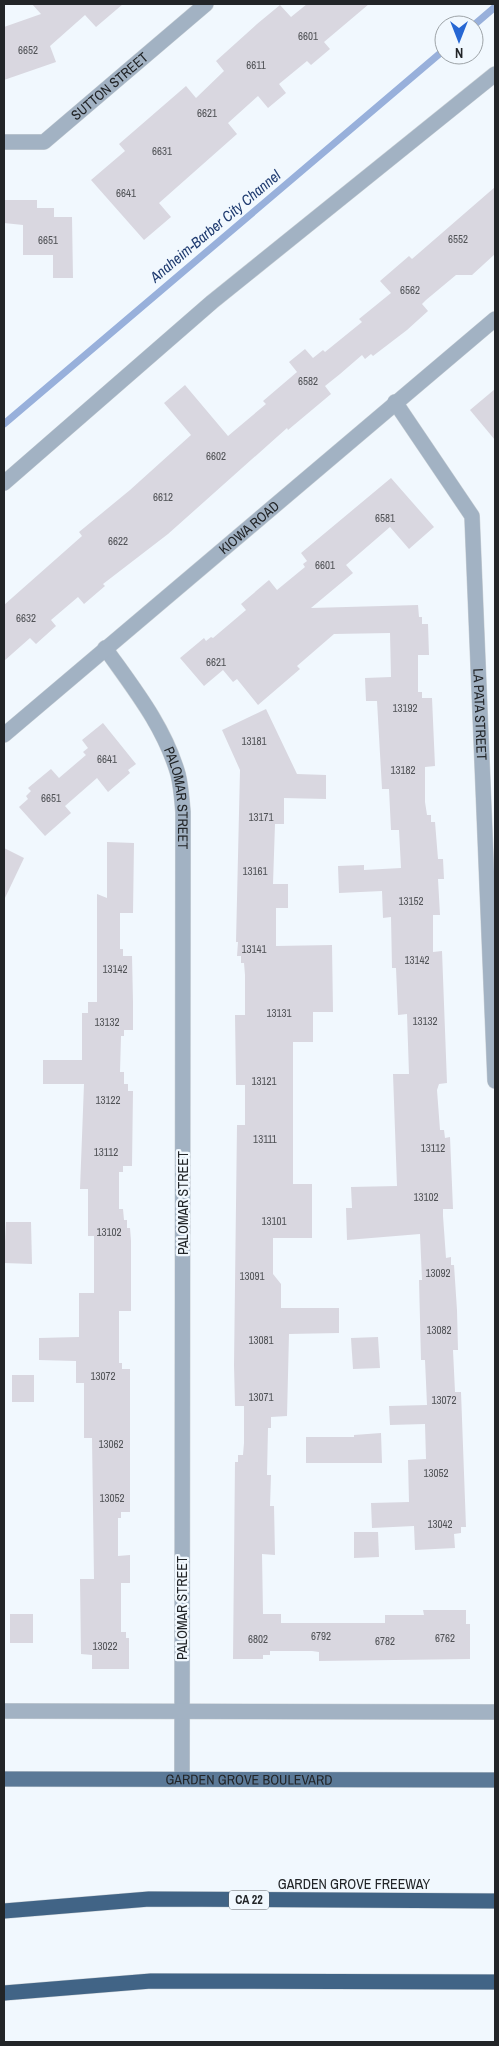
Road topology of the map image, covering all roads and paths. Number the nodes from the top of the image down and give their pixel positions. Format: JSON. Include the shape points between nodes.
{"nodes":[{"id":1,"x":206,"y":4,"type":"edge"},
{"id":2,"x":495,"y":74,"type":"edge"},
{"id":3,"x":4,"y":142,"type":"edge"},
{"id":4,"x":495,"y":319,"type":"edge"},
{"id":5,"x":395,"y":402,"type":"junction"},
{"id":6,"x":4,"y":482,"type":"edge"},
{"id":7,"x":105,"y":648,"type":"junction"},
{"id":8,"x":4,"y":735,"type":"edge"},
{"id":9,"x":495,"y":1081,"type":"edge"},
{"id":10,"x":4,"y":1711,"type":"edge"},
{"id":11,"x":182,"y":1711,"type":"junction"},
{"id":12,"x":495,"y":1712,"type":"edge"},
{"id":13,"x":182,"y":1778,"type":"junction"},
{"id":14,"x":4,"y":1779,"type":"edge"},
{"id":15,"x":495,"y":1780,"type":"edge"},
{"id":16,"x":495,"y":1901,"type":"edge"},
{"id":17,"x":4,"y":1911,"type":"edge"},
{"id":18,"x":495,"y":1982,"type":"edge"},
{"id":19,"x":4,"y":1993,"type":"edge"}],
"edges":[{"from":1,"to":3,"type":"street","name":"SUTTON STREET","via":[[44,142]]},
{"from":2,"to":6,"type":"street","via":[[212,302]]},
{"from":4,"to":5,"type":"street","name":"KIOWA ROAD"},
{"from":5,"to":7,"type":"street","name":"KIOWA ROAD"},
{"from":5,"to":9,"type":"street","name":"LA PATA STREET","via":[[472,516]]},
{"from":7,"to":8,"type":"street","name":"KIOWA ROAD"},
{"from":7,"to":11,"type":"street","name":"PALOMAR STREET","via":[[154,716],[179,776],[183,812]]},
{"from":10,"to":11,"type":"street"},
{"from":11,"to":12,"type":"street"},
{"from":11,"to":13,"type":"street","name":"PALOMAR STREET"},
{"from":13,"to":14,"type":"main road","name":"GARDEN GROVE BOULEVARD"},
{"from":13,"to":15,"type":"main road","name":"GARDEN GROVE BOULEVARD"},
{"from":16,"to":17,"type":"highway","name":"GARDEN GROVE FREEWAY","number":"CA 22","via":[[149,1899]]},
{"from":18,"to":19,"type":"highway","via":[[151,1981]]}]}
